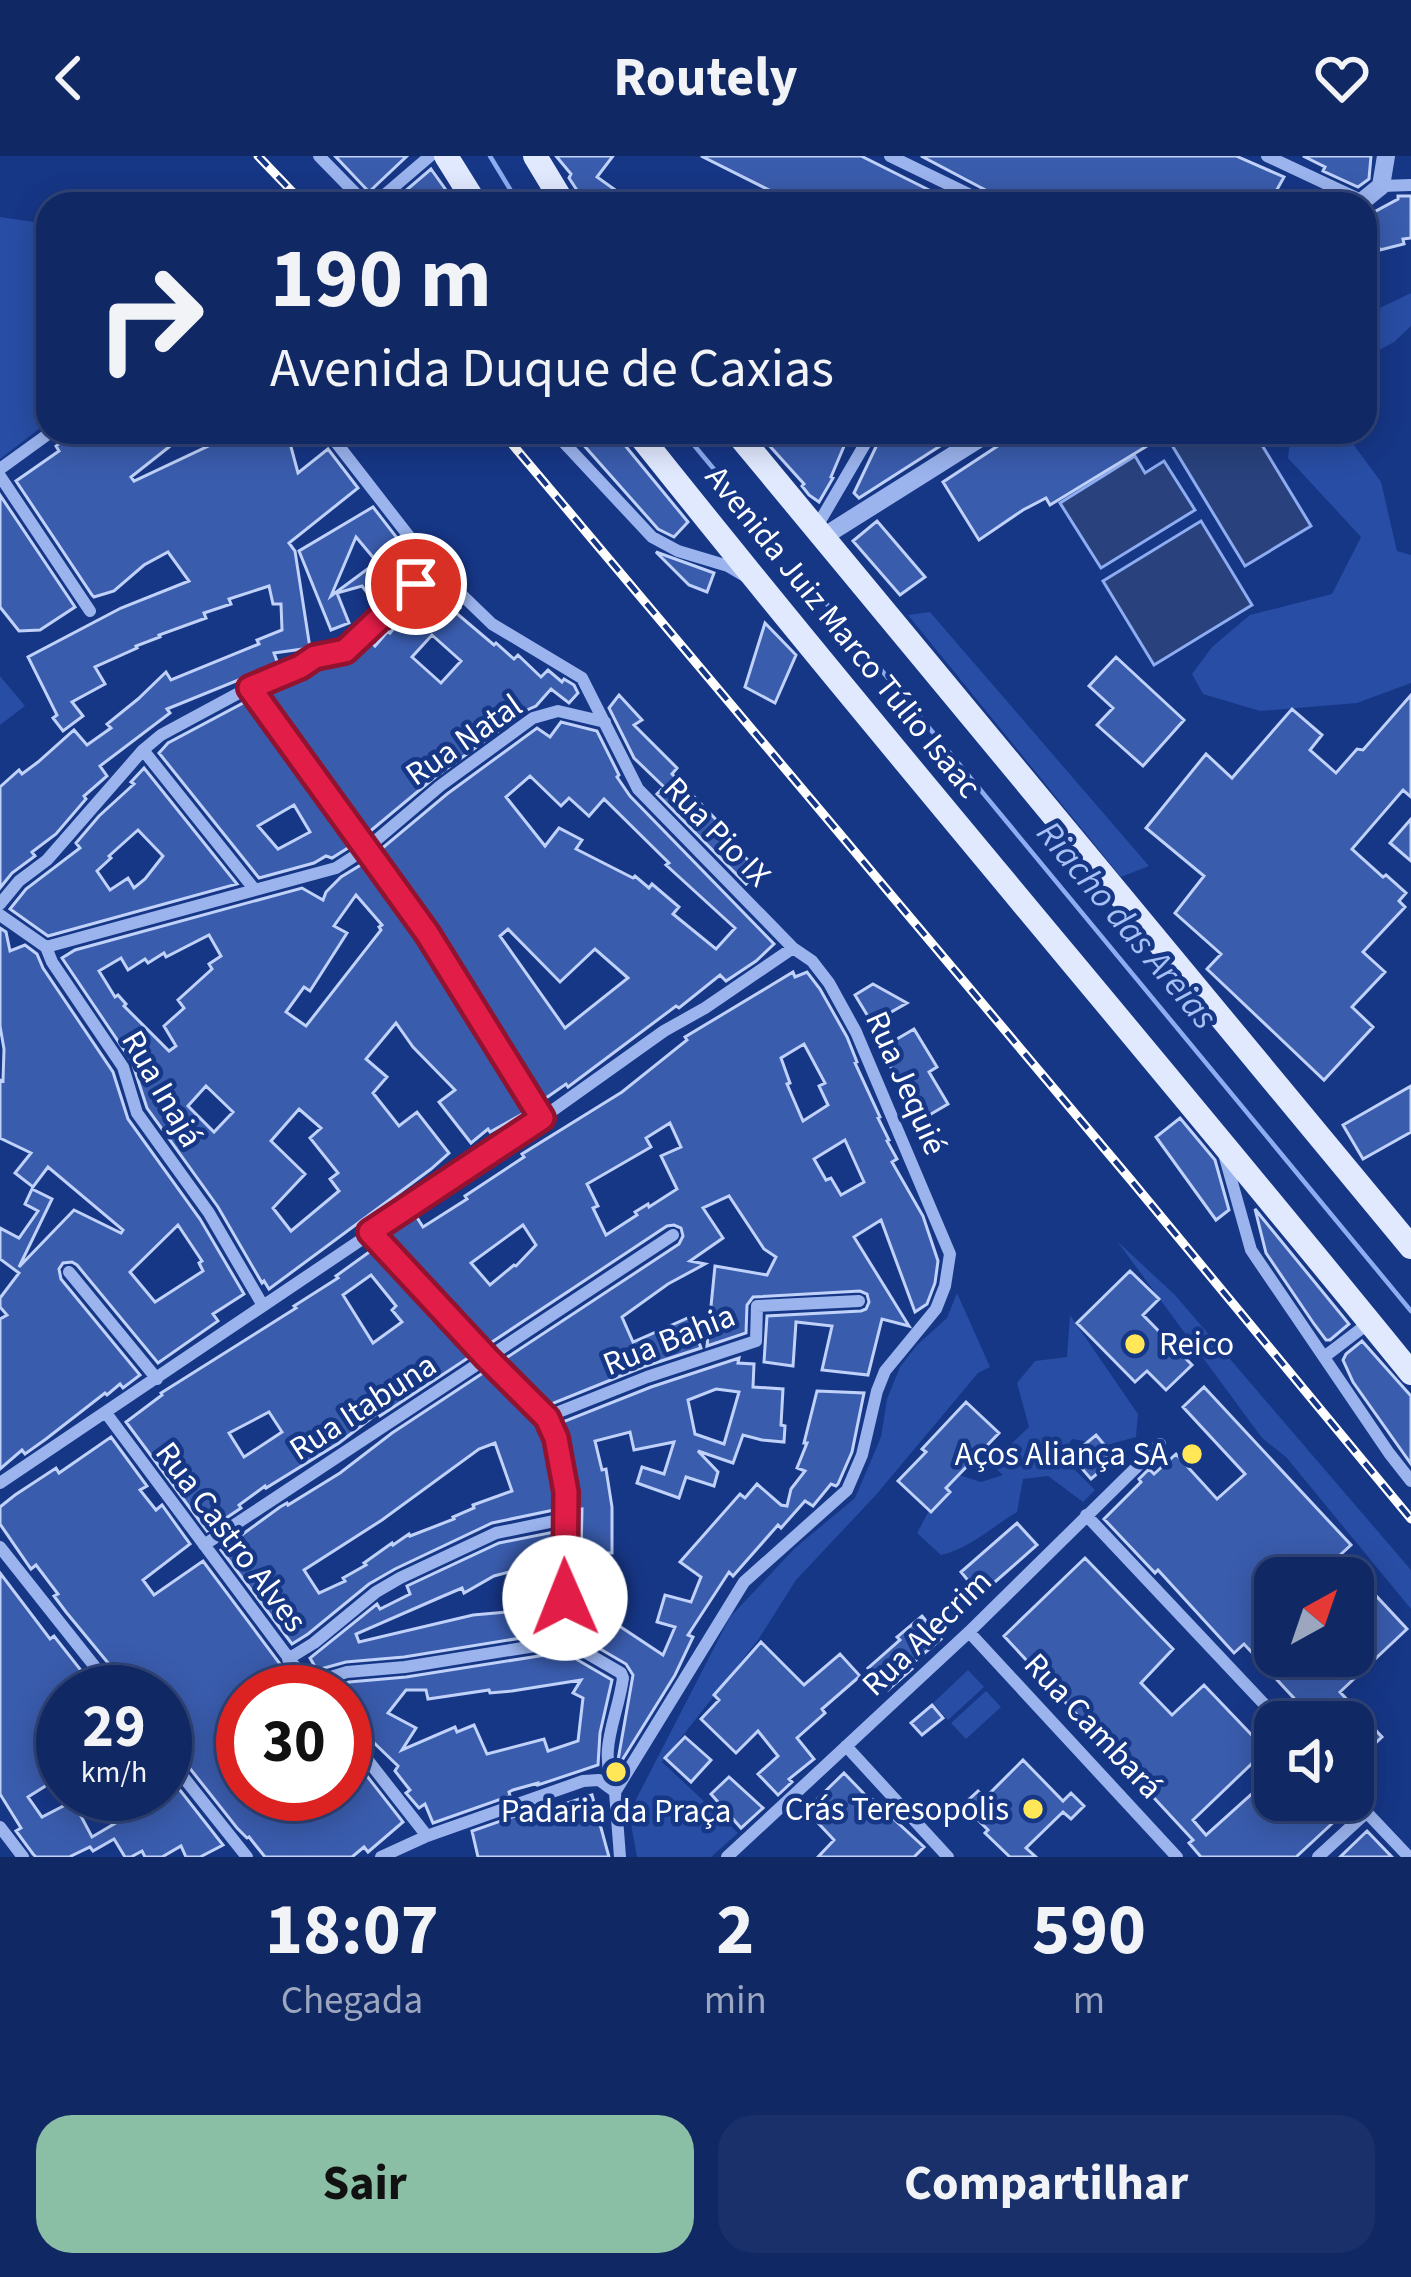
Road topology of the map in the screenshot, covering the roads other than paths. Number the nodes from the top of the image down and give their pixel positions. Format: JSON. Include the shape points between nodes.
{"nodes":[{"id":1,"x":320,"y":156,"type":"edge"},
{"id":2,"x":430,"y":156,"type":"edge"},
{"id":3,"x":446,"y":156,"type":"edge"},
{"id":4,"x":535,"y":156,"type":"edge"},
{"id":5,"x":890,"y":156,"type":"edge"},
{"id":6,"x":1267,"y":156,"type":"edge"},
{"id":7,"x":1387,"y":156,"type":"edge"},
{"id":8,"x":1411,"y":185,"type":"edge"},
{"id":9,"x":1381,"y":187,"type":"junction"},
{"id":10,"x":358,"y":192,"type":"edge"},
{"id":11,"x":385,"y":192,"type":"edge"},
{"id":12,"x":468,"y":192,"type":"edge"},
{"id":13,"x":557,"y":192,"type":"edge"},
{"id":14,"x":963,"y":192,"type":"edge"},
{"id":15,"x":1339,"y":192,"type":"edge"},
{"id":16,"x":1375,"y":192,"type":"edge"},
{"id":17,"x":36,"y":444,"type":"edge"},
{"id":18,"x":337,"y":444,"type":"edge"},
{"id":19,"x":565,"y":444,"type":"edge"},
{"id":20,"x":647,"y":444,"type":"edge"},
{"id":21,"x":746,"y":444,"type":"edge"},
{"id":22,"x":865,"y":444,"type":"edge"},
{"id":23,"x":971,"y":444,"type":"edge"},
{"id":24,"x":0,"y":473,"type":"edge"},
{"id":25,"x":830,"y":504,"type":"junction"},
{"id":26,"x":848,"y":521,"type":"junction"},
{"id":27,"x":819,"y":533,"type":"junction"},
{"id":28,"x":432,"y":566,"type":"junction"},
{"id":29,"x":759,"y":585,"type":"junction"},
{"id":30,"x":90,"y":611,"type":"dead end"},
{"id":31,"x":250,"y":688,"type":"junction"},
{"id":32,"x":605,"y":722,"type":"junction"},
{"id":33,"x":143,"y":750,"type":"junction"},
{"id":34,"x":367,"y":848,"type":"junction"},
{"id":35,"x":255,"y":890,"type":"junction"},
{"id":36,"x":0,"y":904,"type":"edge"},
{"id":37,"x":0,"y":915,"type":"edge"},
{"id":38,"x":46,"y":947,"type":"junction"},
{"id":39,"x":793,"y":948,"type":"junction"},
{"id":40,"x":542,"y":1118,"type":"junction"},
{"id":41,"x":1219,"y":1136,"type":"junction"},
{"id":42,"x":370,"y":1232,"type":"junction"},
{"id":43,"x":673,"y":1235,"type":"dead end"},
{"id":44,"x":1411,"y":1247,"type":"edge"},
{"id":45,"x":69,"y":1272,"type":"dead end"},
{"id":46,"x":859,"y":1301,"type":"dead end"},
{"id":47,"x":262,"y":1304,"type":"junction"},
{"id":48,"x":1370,"y":1322,"type":"junction"},
{"id":49,"x":1324,"y":1357,"type":"junction"},
{"id":50,"x":487,"y":1358,"type":"junction"},
{"id":51,"x":1411,"y":1372,"type":"edge"},
{"id":52,"x":157,"y":1379,"type":"junction"},
{"id":53,"x":106,"y":1413,"type":"junction"},
{"id":54,"x":547,"y":1418,"type":"junction"},
{"id":55,"x":1160,"y":1444,"type":"dead end"},
{"id":56,"x":1411,"y":1481,"type":"edge"},
{"id":57,"x":0,"y":1483,"type":"edge"},
{"id":58,"x":1086,"y":1515,"type":"junction"},
{"id":59,"x":564,"y":1519,"type":"junction"},
{"id":60,"x":204,"y":1545,"type":"junction"},
{"id":61,"x":0,"y":1547,"type":"edge"},
{"id":62,"x":969,"y":1633,"type":"junction"},
{"id":63,"x":566,"y":1641,"type":"junction"},
{"id":64,"x":288,"y":1659,"type":"junction"},
{"id":65,"x":94,"y":1665,"type":"edge"},
{"id":66,"x":293,"y":1665,"type":"edge"},
{"id":67,"x":372,"y":1670,"type":"edge"},
{"id":68,"x":1261,"y":1701,"type":"edge"},
{"id":69,"x":846,"y":1746,"type":"junction"},
{"id":70,"x":372,"y":1766,"type":"edge"},
{"id":71,"x":192,"y":1788,"type":"edge"},
{"id":72,"x":615,"y":1792,"type":"junction"},
{"id":73,"x":1374,"y":1820,"type":"edge"},
{"id":74,"x":1356,"y":1821,"type":"edge"},
{"id":75,"x":0,"y":1827,"type":"edge"},
{"id":76,"x":427,"y":1837,"type":"junction"},
{"id":77,"x":618,"y":1856,"type":"edge"},
{"id":78,"x":22,"y":1857,"type":"edge"},
{"id":79,"x":247,"y":1857,"type":"edge"},
{"id":80,"x":381,"y":1857,"type":"edge"},
{"id":81,"x":728,"y":1857,"type":"edge"},
{"id":82,"x":948,"y":1857,"type":"edge"},
{"id":83,"x":1177,"y":1857,"type":"edge"},
{"id":84,"x":1318,"y":1857,"type":"edge"},
{"id":85,"x":1409,"y":1857,"type":"edge"}],
"edges":[{"from":1,"to":10,"type":"street"},
{"from":2,"to":11,"type":"street"},
{"from":3,"to":12,"type":"main road"},
{"from":4,"to":13,"type":"main road"},
{"from":5,"to":14,"type":"street"},
{"from":6,"to":15,"type":"street"},
{"from":7,"to":9,"type":"street"},
{"from":8,"to":9,"type":"street"},
{"from":9,"to":16,"type":"street"},
{"from":17,"to":24,"type":"street"},
{"from":18,"to":28,"type":"street","name":"Rua Pio IX"},
{"from":19,"to":29,"type":"street","via":[[652,537]]},
{"from":20,"to":29,"type":"main road","name":"Avenida Juiz Marco Túlio Isaac"},
{"from":21,"to":27,"type":"main road","name":"Avenida Juiz Marco Túlio Isaac"},
{"from":22,"to":25,"type":"street"},
{"from":23,"to":26,"type":"street"},
{"from":24,"to":30,"type":"street"},
{"from":25,"to":26,"type":"street"},
{"from":25,"to":27,"type":"street"},
{"from":26,"to":27,"type":"street"},
{"from":27,"to":44,"type":"main road","name":"Avenida Juiz Marco Túlio Isaac"},
{"from":28,"to":31,"type":"street","via":[[345,651]]},
{"from":28,"to":32,"type":"street","name":"Rua Pio IX","via":[[492,624],[582,678]]},
{"from":29,"to":41,"type":"main road","name":"Avenida Juiz Marco Túlio Isaac"},
{"from":31,"to":33,"type":"street"},
{"from":31,"to":34,"type":"street"},
{"from":32,"to":34,"type":"street","name":"Rua Natal","via":[[558,711],[533,718]]},
{"from":32,"to":39,"type":"street","name":"Rua Pio IX","via":[[638,789]]},
{"from":33,"to":35,"type":"street"},
{"from":33,"to":36,"type":"street"},
{"from":34,"to":35,"type":"street","name":"Rua Natal","via":[[335,868]]},
{"from":34,"to":40,"type":"street"},
{"from":35,"to":38,"type":"street","name":"Rua Natal"},
{"from":37,"to":38,"type":"street","name":"Rua Inajá"},
{"from":38,"to":47,"type":"street","name":"Rua Inajá","via":[[123,1067],[137,1113]]},
{"from":39,"to":40,"type":"street"},
{"from":39,"to":72,"type":"street","name":"Rua Jequié","via":[[829,983],[856,1032],[950,1254],[945,1286],[936,1310],[885,1371],[847,1490],[743,1582]]},
{"from":40,"to":42,"type":"street"},
{"from":41,"to":48,"type":"main road","name":"Avenida Juiz Marco Túlio Isaac"},
{"from":41,"to":49,"type":"street","via":[[1251,1250]]},
{"from":42,"to":47,"type":"street"},
{"from":42,"to":50,"type":"street"},
{"from":43,"to":50,"type":"street","name":"Rua Itabuna"},
{"from":45,"to":52,"type":"street"},
{"from":46,"to":54,"type":"street","name":"Rua Bahia","via":[[758,1306],[756,1342]]},
{"from":47,"to":52,"type":"street"},
{"from":48,"to":49,"type":"street"},
{"from":48,"to":51,"type":"main road","name":"Avenida Juiz Marco Túlio Isaac"},
{"from":49,"to":56,"type":"street"},
{"from":50,"to":54,"type":"street"},
{"from":50,"to":60,"type":"street","name":"Rua Itabuna"},
{"from":52,"to":53,"type":"street"},
{"from":53,"to":57,"type":"street"},
{"from":53,"to":60,"type":"street","name":"Rua Castro Alves"},
{"from":54,"to":59,"type":"street","via":[[565,1485]]},
{"from":55,"to":58,"type":"street","name":"Rua Alecrim"},
{"from":58,"to":62,"type":"street","name":"Rua Alecrim"},
{"from":58,"to":68,"type":"street"},
{"from":59,"to":63,"type":"street"},
{"from":59,"to":64,"type":"street","via":[[496,1533],[400,1577]]},
{"from":60,"to":64,"type":"street","name":"Rua Castro Alves"},
{"from":61,"to":65,"type":"street"},
{"from":62,"to":69,"type":"street","name":"Rua Alecrim"},
{"from":62,"to":83,"type":"street","name":"Rua Cambará"},
{"from":63,"to":67,"type":"street"},
{"from":63,"to":72,"type":"street","via":[[623,1678],[605,1757]]},
{"from":64,"to":66,"type":"street","name":"Rua Castro Alves"},
{"from":69,"to":81,"type":"street","name":"Rua Alecrim"},
{"from":69,"to":82,"type":"street"},
{"from":70,"to":76,"type":"street"},
{"from":71,"to":79,"type":"street"},
{"from":72,"to":76,"type":"street","via":[[599,1780],[583,1781]]},
{"from":72,"to":77,"type":"street"},
{"from":73,"to":85,"type":"street"},
{"from":74,"to":84,"type":"street"},
{"from":75,"to":78,"type":"street"},
{"from":76,"to":80,"type":"street"}]}
